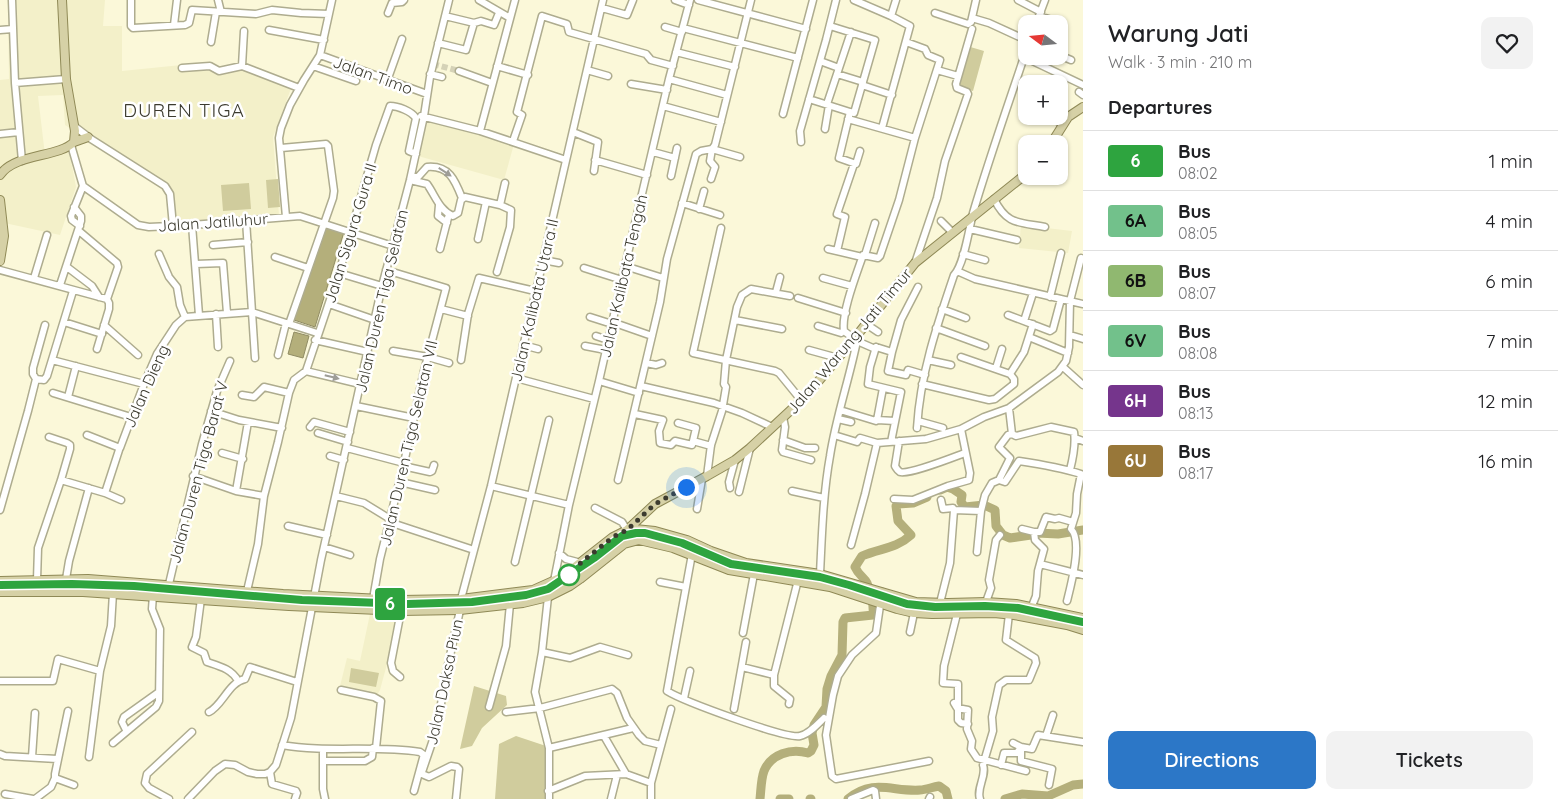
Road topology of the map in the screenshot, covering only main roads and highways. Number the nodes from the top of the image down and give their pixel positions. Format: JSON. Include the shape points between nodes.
{"nodes":[{"id":1,"x":62,"y":0,"type":"edge"},
{"id":2,"x":1083,"y":107,"type":"edge"},
{"id":3,"x":1056,"y":135,"type":"edge"},
{"id":4,"x":88,"y":137,"type":"road end"},
{"id":5,"x":73,"y":144,"type":"junction"},
{"id":6,"x":0,"y":174,"type":"edge"},
{"id":7,"x":1018,"y":180,"type":"edge"},
{"id":8,"x":0,"y":200,"type":"edge"},
{"id":9,"x":0,"y":262,"type":"edge"},
{"id":10,"x":647,"y":510,"type":"junction"},
{"id":11,"x":627,"y":530,"type":"junction"},
{"id":12,"x":655,"y":532,"type":"junction"},
{"id":13,"x":0,"y":581,"type":"edge"},
{"id":14,"x":0,"y":592,"type":"edge"},
{"id":15,"x":360,"y":599,"type":"junction"},
{"id":16,"x":314,"y":602,"type":"junction"},
{"id":17,"x":359,"y":609,"type":"junction"},
{"id":18,"x":1083,"y":618,"type":"edge"},
{"id":19,"x":1083,"y":630,"type":"edge"}],
"edges":[{"from":1,"to":5,"type":"main road","via":[[66,79],[75,137]]},
{"from":2,"to":3,"type":"main road","via":[[1073,112]]},
{"from":4,"to":5,"type":"main road"},
{"from":5,"to":6,"type":"main road","via":[[22,160]]},
{"from":7,"to":10,"type":"main road","name":"Jalan Warung Jati Timur","via":[[915,262],[856,340],[801,400],[750,448],[735,460]]},
{"from":8,"to":9,"type":"main road","via":[[4,236]]},
{"from":10,"to":11,"type":"main road","name":"Jalan Warung Jati Timur"},
{"from":10,"to":12,"type":"main road","via":[[645,524]]},
{"from":11,"to":12,"type":"main road"},
{"from":11,"to":15,"type":"main road","name":"Jalan Warung Jati Timur","via":[[554,581],[533,590],[462,599]]},
{"from":12,"to":18,"type":"main road","via":[[746,562],[820,574],[916,602],[1032,606]]},
{"from":13,"to":16,"type":"main road","via":[[169,584],[247,591]]},
{"from":14,"to":16,"type":"main road","via":[[69,591]]},
{"from":15,"to":16,"type":"main road","name":"Jalan Warung Jati Timur"},
{"from":15,"to":17,"type":"main road","via":[[355,604]]},
{"from":16,"to":17,"type":"main road"},
{"from":17,"to":19,"type":"main road","via":[[460,610],[548,597],[580,579],[617,548],[644,540],[692,554],[729,570],[830,586],[914,613],[1009,614]]}]}
